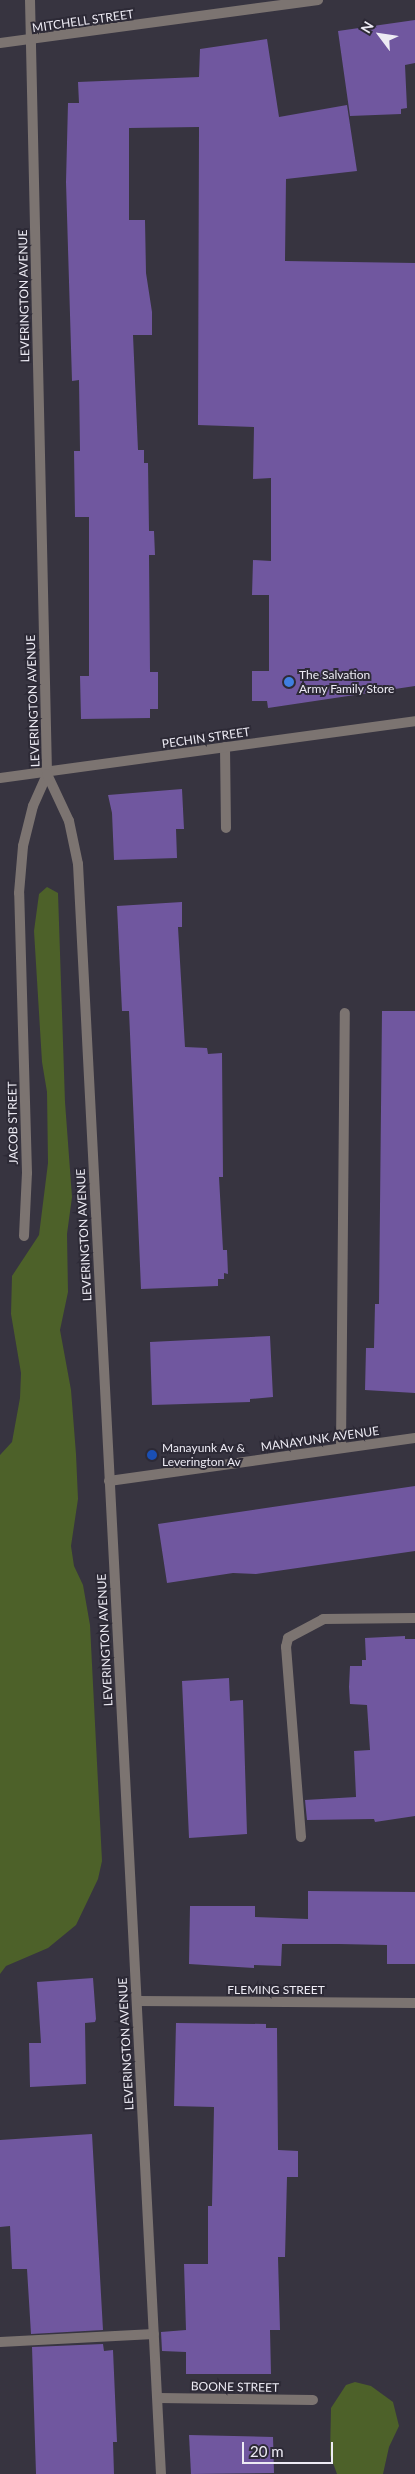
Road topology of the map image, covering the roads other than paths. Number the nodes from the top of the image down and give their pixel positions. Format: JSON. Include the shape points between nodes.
{"nodes":[{"id":1,"x":30,"y":0,"type":"edge"},
{"id":2,"x":318,"y":0,"type":"edge"},
{"id":3,"x":247,"y":5,"type":"edge"},
{"id":4,"x":31,"y":41,"type":"junction"},
{"id":5,"x":0,"y":43,"type":"edge"},
{"id":6,"x":415,"y":721,"type":"edge"},
{"id":7,"x":226,"y":747,"type":"junction"},
{"id":8,"x":47,"y":774,"type":"junction"},
{"id":9,"x":0,"y":778,"type":"edge"},
{"id":10,"x":226,"y":828,"type":"dead end"},
{"id":11,"x":345,"y":1013,"type":"dead end"},
{"id":12,"x":24,"y":1236,"type":"dead end"},
{"id":13,"x":415,"y":1438,"type":"edge"},
{"id":14,"x":341,"y":1448,"type":"junction"},
{"id":15,"x":109,"y":1481,"type":"junction"},
{"id":16,"x":415,"y":1618,"type":"edge"},
{"id":17,"x":301,"y":1838,"type":"dead end"},
{"id":18,"x":137,"y":2001,"type":"junction"},
{"id":19,"x":415,"y":2003,"type":"edge"},
{"id":20,"x":154,"y":2334,"type":"junction"},
{"id":21,"x":0,"y":2342,"type":"edge"},
{"id":22,"x":158,"y":2398,"type":"junction"},
{"id":23,"x":313,"y":2400,"type":"dead end"},
{"id":24,"x":161,"y":2474,"type":"edge"}],
"edges":[{"from":1,"to":4,"type":"street","name":"LEVERINGTON AVENUE"},
{"from":2,"to":3,"type":"street","name":"MITCHELL STREET"},
{"from":3,"to":4,"type":"street","name":"MITCHELL STREET"},
{"from":4,"to":5,"type":"street","name":"MITCHELL STREET"},
{"from":4,"to":8,"type":"street","name":"LEVERINGTON AVENUE"},
{"from":6,"to":7,"type":"street","name":"PECHIN STREET"},
{"from":7,"to":8,"type":"street","name":"PECHIN STREET"},
{"from":7,"to":10,"type":"street"},
{"from":8,"to":9,"type":"street","name":"PECHIN STREET"},
{"from":8,"to":12,"type":"street","name":"JACOB STREET","via":[[33,806],[23,846],[19,892],[27,1174]]},
{"from":8,"to":15,"type":"street","name":"LEVERINGTON AVENUE","via":[[69,821],[78,864]]},
{"from":11,"to":14,"type":"street"},
{"from":13,"to":14,"type":"street","name":"MANAYUNK AVENUE"},
{"from":14,"to":15,"type":"street","name":"MANAYUNK AVENUE"},
{"from":15,"to":18,"type":"street","name":"LEVERINGTON AVENUE"},
{"from":16,"to":17,"type":"street","via":[[323,1619],[288,1638],[286,1647]]},
{"from":18,"to":19,"type":"street","name":"FLEMING STREET"},
{"from":18,"to":20,"type":"street","name":"LEVERINGTON AVENUE"},
{"from":20,"to":21,"type":"street"},
{"from":20,"to":22,"type":"street","name":"LEVERINGTON AVENUE"},
{"from":22,"to":23,"type":"street","name":"BOONE STREET"},
{"from":22,"to":24,"type":"street","name":"LEVERINGTON AVENUE"}]}
